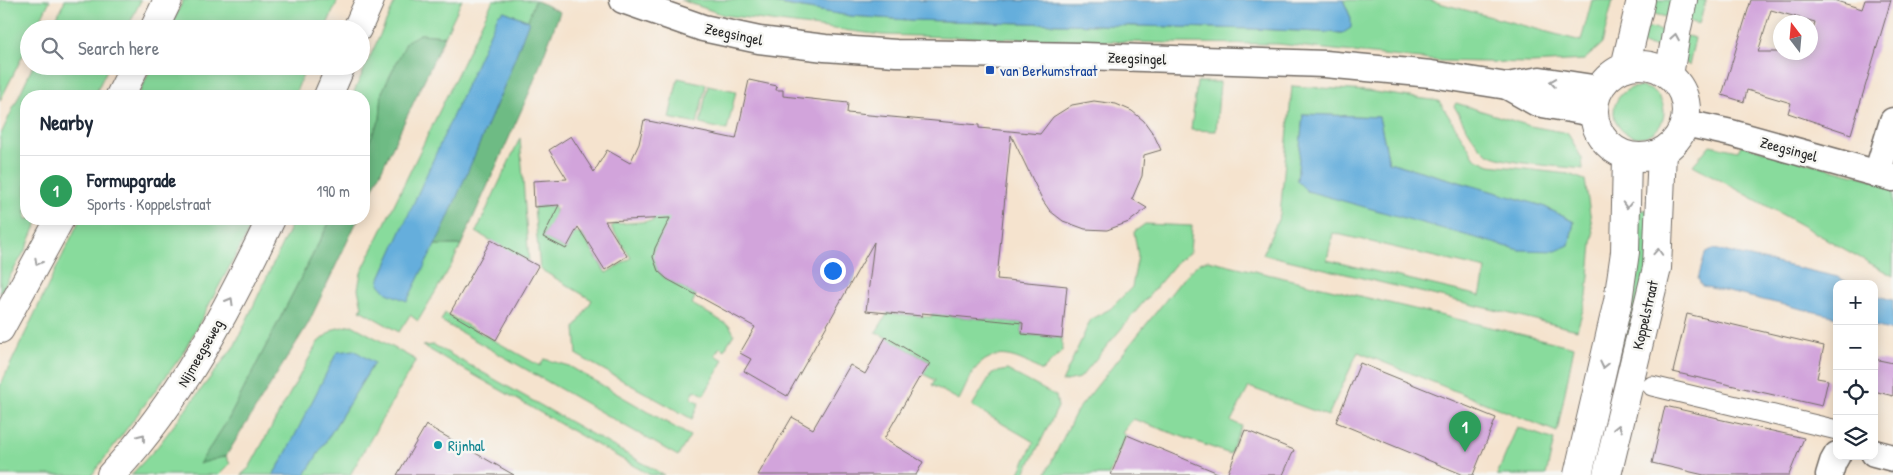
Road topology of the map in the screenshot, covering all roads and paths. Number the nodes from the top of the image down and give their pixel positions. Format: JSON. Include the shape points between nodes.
{"nodes":[{"id":1,"x":168,"y":0,"type":"edge"},
{"id":2,"x":370,"y":0,"type":"edge"},
{"id":3,"x":623,"y":0,"type":"edge"},
{"id":4,"x":1641,"y":0,"type":"edge"},
{"id":5,"x":1683,"y":0,"type":"edge"},
{"id":6,"x":158,"y":20,"type":"edge"},
{"id":7,"x":361,"y":20,"type":"edge"},
{"id":8,"x":1625,"y":67,"type":"junction"},
{"id":9,"x":130,"y":75,"type":"edge"},
{"id":10,"x":337,"y":75,"type":"edge"},
{"id":11,"x":1669,"y":75,"type":"junction"},
{"id":12,"x":123,"y":90,"type":"edge"},
{"id":13,"x":331,"y":90,"type":"edge"},
{"id":14,"x":1596,"y":101,"type":"junction"},
{"id":15,"x":1893,"y":121,"type":"edge"},
{"id":16,"x":1685,"y":122,"type":"junction"},
{"id":17,"x":1662,"y":152,"type":"junction"},
{"id":18,"x":1627,"y":156,"type":"junction"},
{"id":19,"x":1885,"y":176,"type":"edge"},
{"id":20,"x":57,"y":225,"type":"edge"},
{"id":21,"x":267,"y":225,"type":"edge"},
{"id":22,"x":0,"y":330,"type":"edge"},
{"id":23,"x":1652,"y":386,"type":"dead end"},
{"id":24,"x":1833,"y":429,"type":"edge"},
{"id":25,"x":1878,"y":454,"type":"edge"},
{"id":26,"x":1893,"y":458,"type":"edge"},
{"id":27,"x":1834,"y":460,"type":"edge"},
{"id":28,"x":112,"y":475,"type":"edge"},
{"id":29,"x":1578,"y":475,"type":"edge"},
{"id":30,"x":1607,"y":475,"type":"edge"},
{"id":31,"x":1829,"y":475,"type":"edge"}],
"edges":[{"from":1,"to":6,"type":"street"},
{"from":2,"to":7,"type":"street"},
{"from":3,"to":14,"type":"street","name":"Zeegsingel","via":[[703,28],[759,40],[825,48],[896,53],[1325,64],[1431,74],[1507,86],[1540,80]]},
{"from":4,"to":8,"type":"street"},
{"from":11,"to":5,"type":"street","one_way":true},
{"from":8,"to":11,"type":"street","via":[[1640,65]]},
{"from":8,"to":14,"type":"street","via":[[1606,80]]},
{"from":9,"to":12,"type":"street"},
{"from":10,"to":13,"type":"street"},
{"from":11,"to":16,"type":"street","via":[[1684,97]]},
{"from":14,"to":18,"type":"street","via":[[1595,123],[1603,140]]},
{"from":15,"to":19,"type":"street"},
{"from":16,"to":17,"type":"street","via":[[1680,134]]},
{"from":16,"to":19,"type":"street","name":"Zeegsingel"},
{"from":17,"to":18,"type":"street","via":[[1639,158]]},
{"from":30,"to":17,"type":"street","name":"Koppelstraat","one_way":true,"via":[[1657,268]]},
{"from":18,"to":29,"type":"street","name":"Koppelstraat","one_way":true,"via":[[1625,252],[1618,301]]},
{"from":20,"to":22,"type":"street","one_way":true},
{"from":28,"to":21,"type":"street","name":"Nijmeegseweg","one_way":true,"via":[[175,395],[234,296]]},
{"from":23,"to":24,"type":"street"},
{"from":25,"to":26,"type":"street"},
{"from":27,"to":31,"type":"street"}]}
